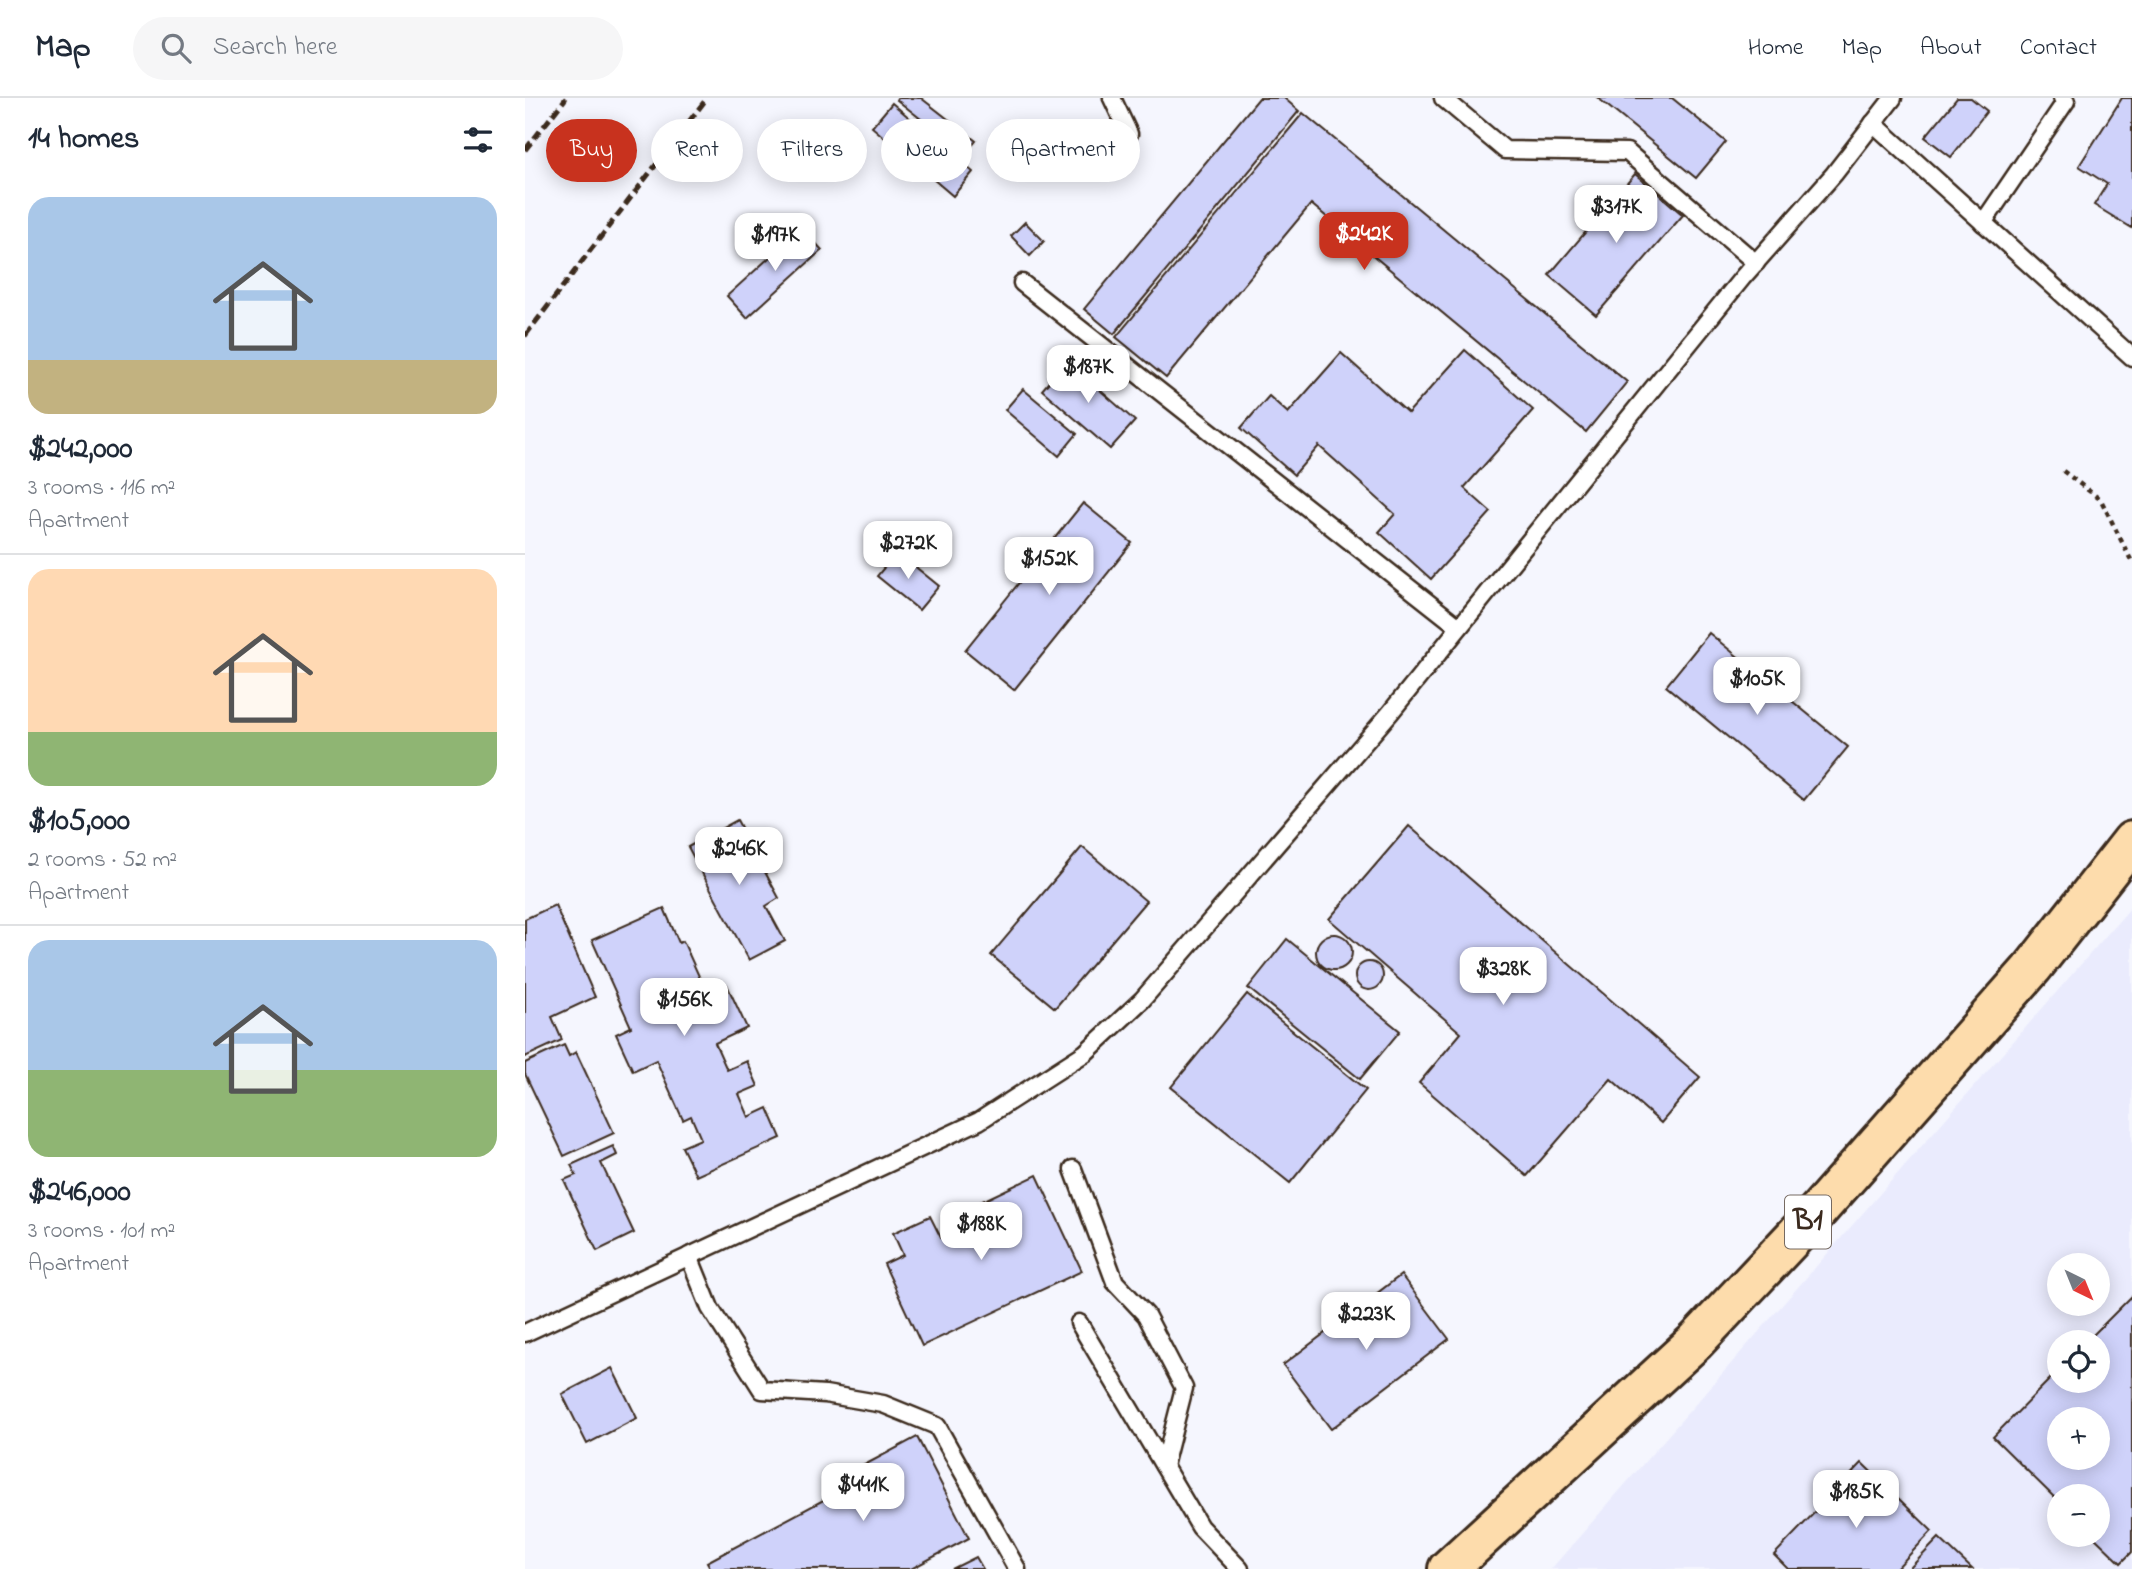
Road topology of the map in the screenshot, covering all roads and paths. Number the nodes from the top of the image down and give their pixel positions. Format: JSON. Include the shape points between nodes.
{"nodes":[{"id":1,"x":1112,"y":98,"type":"edge"},
{"id":2,"x":1443,"y":98,"type":"edge"},
{"id":3,"x":1893,"y":98,"type":"edge"},
{"id":4,"x":2062,"y":98,"type":"edge"},
{"id":5,"x":1122,"y":119,"type":"edge"},
{"id":6,"x":1873,"y":123,"type":"junction"},
{"id":7,"x":1983,"y":223,"type":"junction"},
{"id":8,"x":1756,"y":263,"type":"junction"},
{"id":9,"x":1022,"y":283,"type":"dead end"},
{"id":10,"x":2132,"y":357,"type":"edge"},
{"id":11,"x":2063,"y":471,"type":"dead end"},
{"id":12,"x":2132,"y":562,"type":"edge"},
{"id":13,"x":1459,"y":627,"type":"junction"},
{"id":14,"x":2132,"y":841,"type":"edge"},
{"id":15,"x":1073,"y":1169,"type":"dead end"},
{"id":16,"x":689,"y":1256,"type":"junction"},
{"id":17,"x":1079,"y":1323,"type":"dead end"},
{"id":18,"x":525,"y":1334,"type":"edge"},
{"id":19,"x":1164,"y":1466,"type":"junction"},
{"id":20,"x":1017,"y":1569,"type":"edge"},
{"id":21,"x":1240,"y":1569,"type":"edge"},
{"id":22,"x":1448,"y":1569,"type":"edge"}],
"edges":[{"from":1,"to":5,"type":"lane"},
{"from":2,"to":8,"type":"lane","via":[[1505,150],[1627,152]]},
{"from":3,"to":6,"type":"lane"},
{"from":4,"to":7,"type":"lane","via":[[2066,101]]},
{"from":6,"to":7,"type":"lane"},
{"from":6,"to":8,"type":"lane"},
{"from":7,"to":10,"type":"lane"},
{"from":8,"to":13,"type":"lane"},
{"from":9,"to":13,"type":"lane"},
{"from":11,"to":12,"type":"path","via":[[2101,500]]},
{"from":13,"to":16,"type":"lane","via":[[1231,899],[1142,1000],[1085,1053],[979,1121]]},
{"from":14,"to":22,"type":"main road","number":"B1","via":[[2033,967],[1807,1223],[1696,1341]]},
{"from":15,"to":19,"type":"lane","via":[[1115,1282],[1146,1315],[1184,1388]]},
{"from":16,"to":18,"type":"lane"},
{"from":16,"to":20,"type":"lane","via":[[710,1308],[762,1390],[883,1404],[937,1426]]},
{"from":17,"to":19,"type":"lane"},
{"from":19,"to":21,"type":"lane","via":[[1200,1527]]}]}
